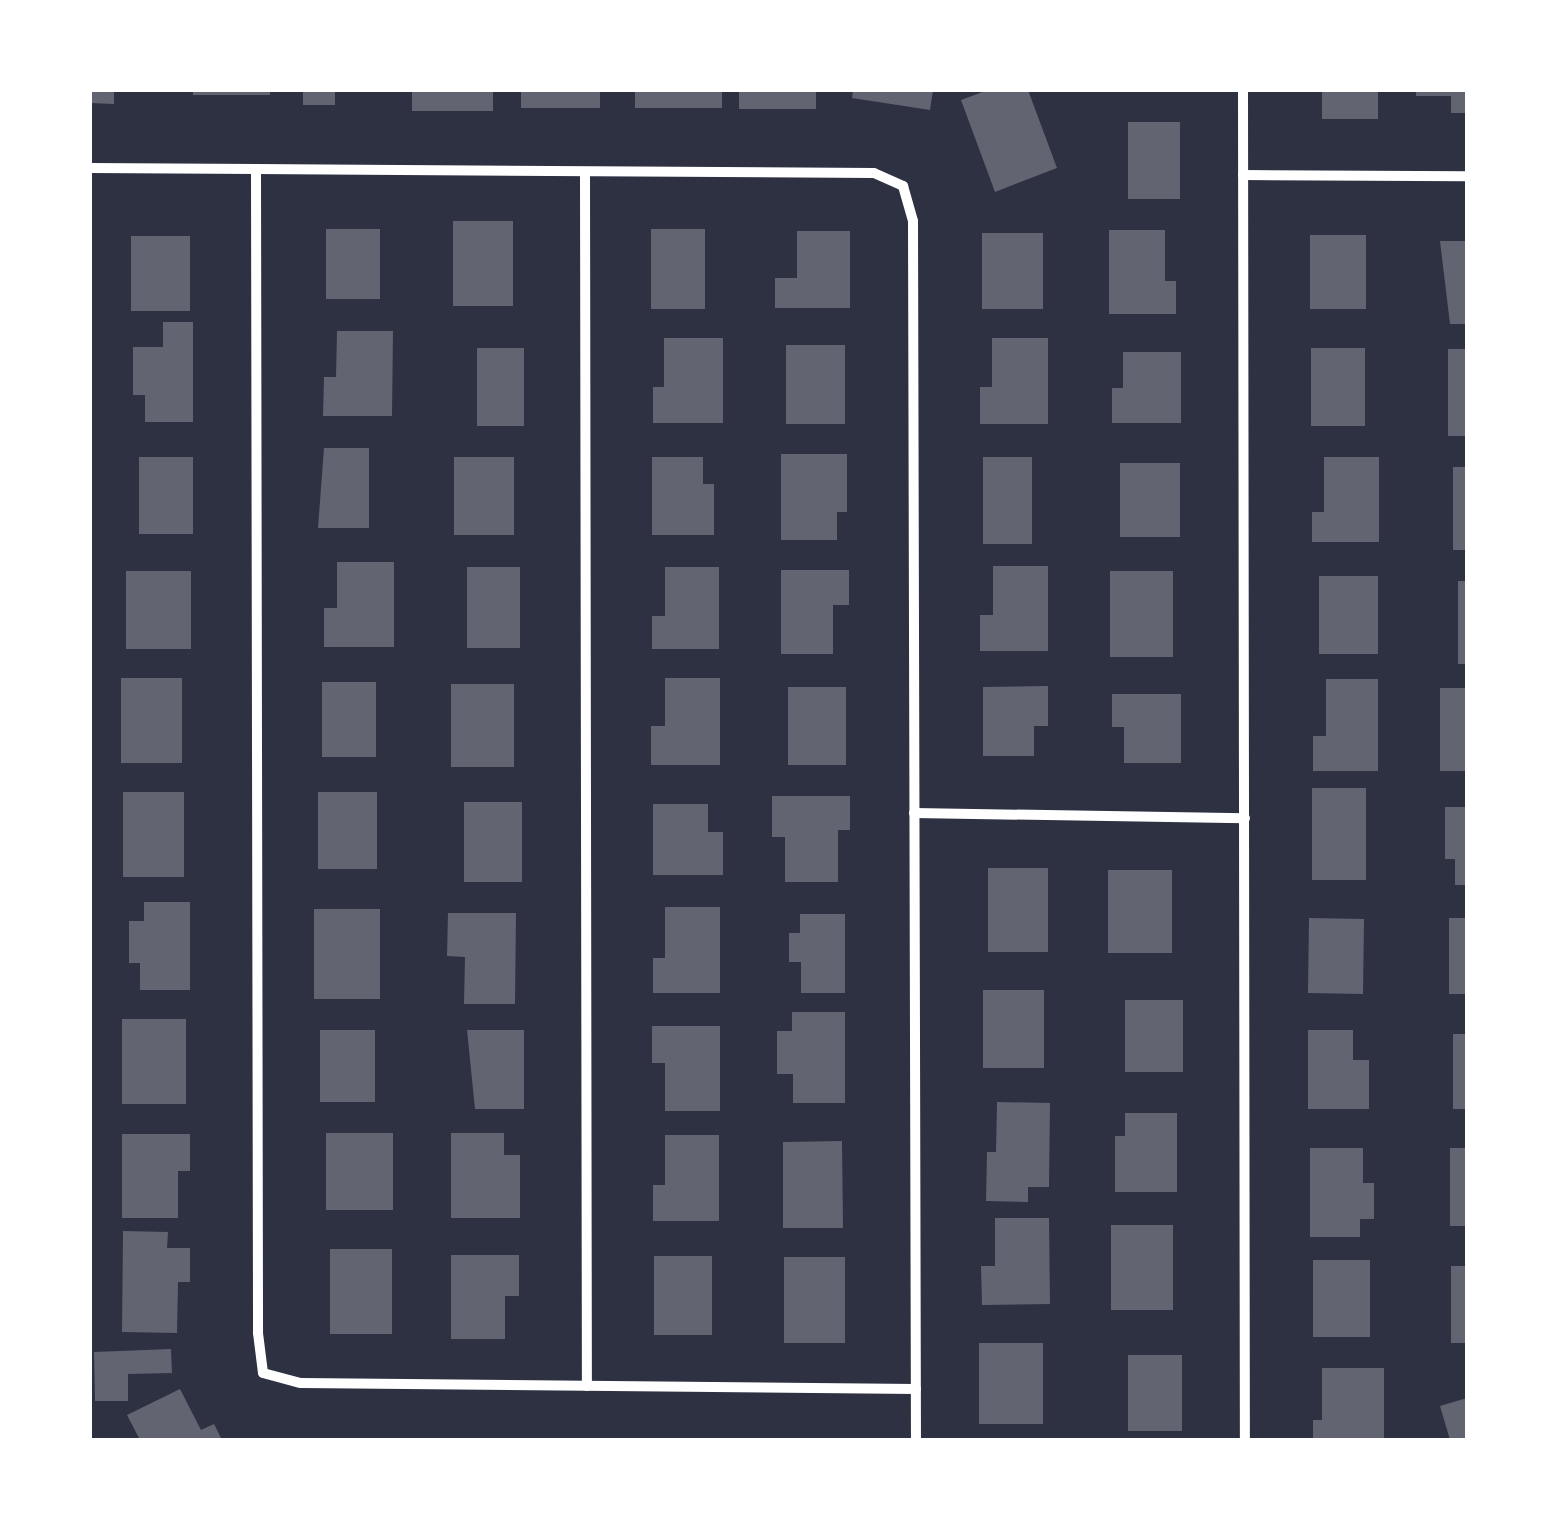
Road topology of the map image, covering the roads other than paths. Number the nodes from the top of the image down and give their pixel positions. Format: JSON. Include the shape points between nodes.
{"nodes":[{"id":1,"x":1243,"y":90,"type":"edge"},
{"id":2,"x":90,"y":168,"type":"edge"},
{"id":3,"x":256,"y":169,"type":"junction"},
{"id":4,"x":585,"y":172,"type":"junction"},
{"id":5,"x":1243,"y":175,"type":"junction"},
{"id":6,"x":1467,"y":176,"type":"edge"},
{"id":7,"x":914,"y":814,"type":"junction"},
{"id":8,"x":1246,"y":818,"type":"junction"},
{"id":9,"x":587,"y":1386,"type":"junction"},
{"id":10,"x":916,"y":1388,"type":"junction"},
{"id":11,"x":916,"y":1440,"type":"edge"},
{"id":12,"x":1245,"y":1440,"type":"edge"}],
"edges":[{"from":1,"to":5,"type":"street"},
{"from":2,"to":3,"type":"street"},
{"from":3,"to":4,"type":"street"},
{"from":3,"to":9,"type":"street","via":[[263,1373],[301,1383]]},
{"from":4,"to":7,"type":"street","via":[[874,172],[903,186],[914,221]]},
{"from":4,"to":9,"type":"street"},
{"from":5,"to":6,"type":"street"},
{"from":5,"to":8,"type":"street"},
{"from":7,"to":8,"type":"street"},
{"from":7,"to":10,"type":"street"},
{"from":8,"to":12,"type":"street"},
{"from":9,"to":10,"type":"street"},
{"from":10,"to":11,"type":"street"}]}
